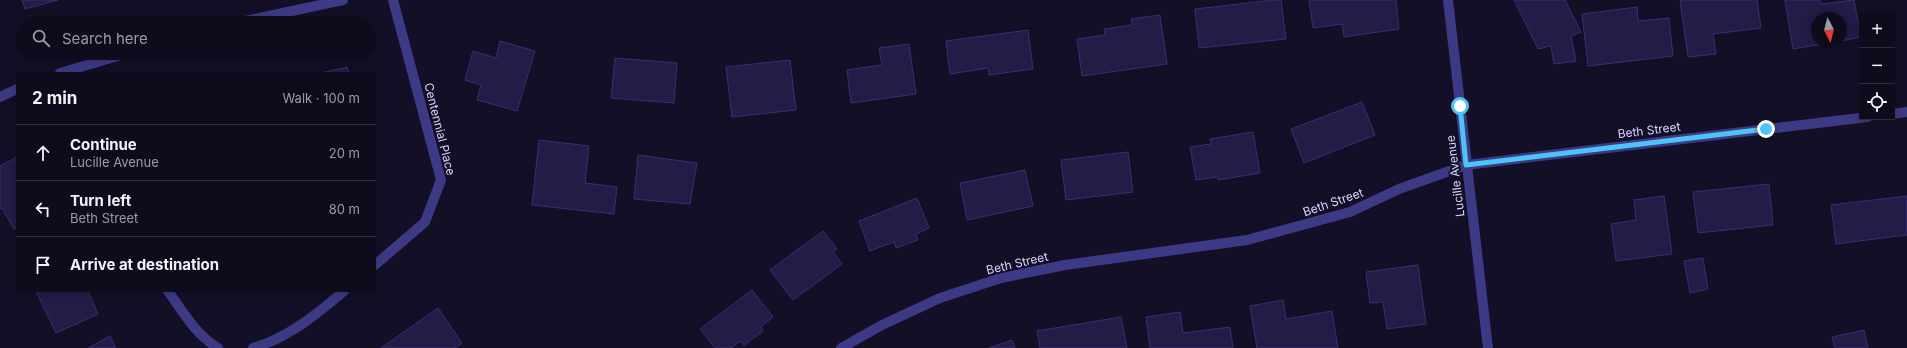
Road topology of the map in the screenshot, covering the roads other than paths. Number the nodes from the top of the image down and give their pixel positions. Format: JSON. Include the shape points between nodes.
{"nodes":[{"id":1,"x":343,"y":0,"type":"edge"},
{"id":2,"x":393,"y":0,"type":"edge"},
{"id":3,"x":1448,"y":0,"type":"edge"},
{"id":4,"x":269,"y":16,"type":"edge"},
{"id":5,"x":109,"y":60,"type":"edge"},
{"id":6,"x":81,"y":70,"type":"edge"},
{"id":7,"x":67,"y":72,"type":"edge"},
{"id":8,"x":16,"y":89,"type":"edge"},
{"id":9,"x":0,"y":97,"type":"edge"},
{"id":10,"x":1907,"y":112,"type":"edge"},
{"id":11,"x":1895,"y":114,"type":"edge"},
{"id":12,"x":1859,"y":118,"type":"edge"},
{"id":13,"x":1466,"y":165,"type":"junction"},
{"id":14,"x":376,"y":264,"type":"edge"},
{"id":15,"x":169,"y":292,"type":"edge"},
{"id":16,"x":343,"y":292,"type":"edge"},
{"id":17,"x":218,"y":348,"type":"edge"},
{"id":18,"x":253,"y":348,"type":"edge"},
{"id":19,"x":841,"y":348,"type":"edge"},
{"id":20,"x":1488,"y":348,"type":"edge"}],
"edges":[{"from":1,"to":4,"type":"street"},
{"from":2,"to":14,"type":"street","name":"Centennial Place","via":[[441,180],[425,222]]},
{"from":3,"to":13,"type":"street","name":"Lucille Avenue"},
{"from":5,"to":6,"type":"street"},
{"from":6,"to":7,"type":"street"},
{"from":8,"to":9,"type":"street"},
{"from":10,"to":11,"type":"street"},
{"from":12,"to":13,"type":"street","name":"Beth Street"},
{"from":13,"to":19,"type":"street","name":"Beth Street","via":[[1399,189],[1350,212],[1248,240],[1065,265],[1001,278],[940,298],[882,325]]},
{"from":13,"to":20,"type":"street","name":"Lucille Avenue"},
{"from":15,"to":17,"type":"street","via":[[191,324],[209,343]]},
{"from":16,"to":18,"type":"street","via":[[290,332]]}]}
